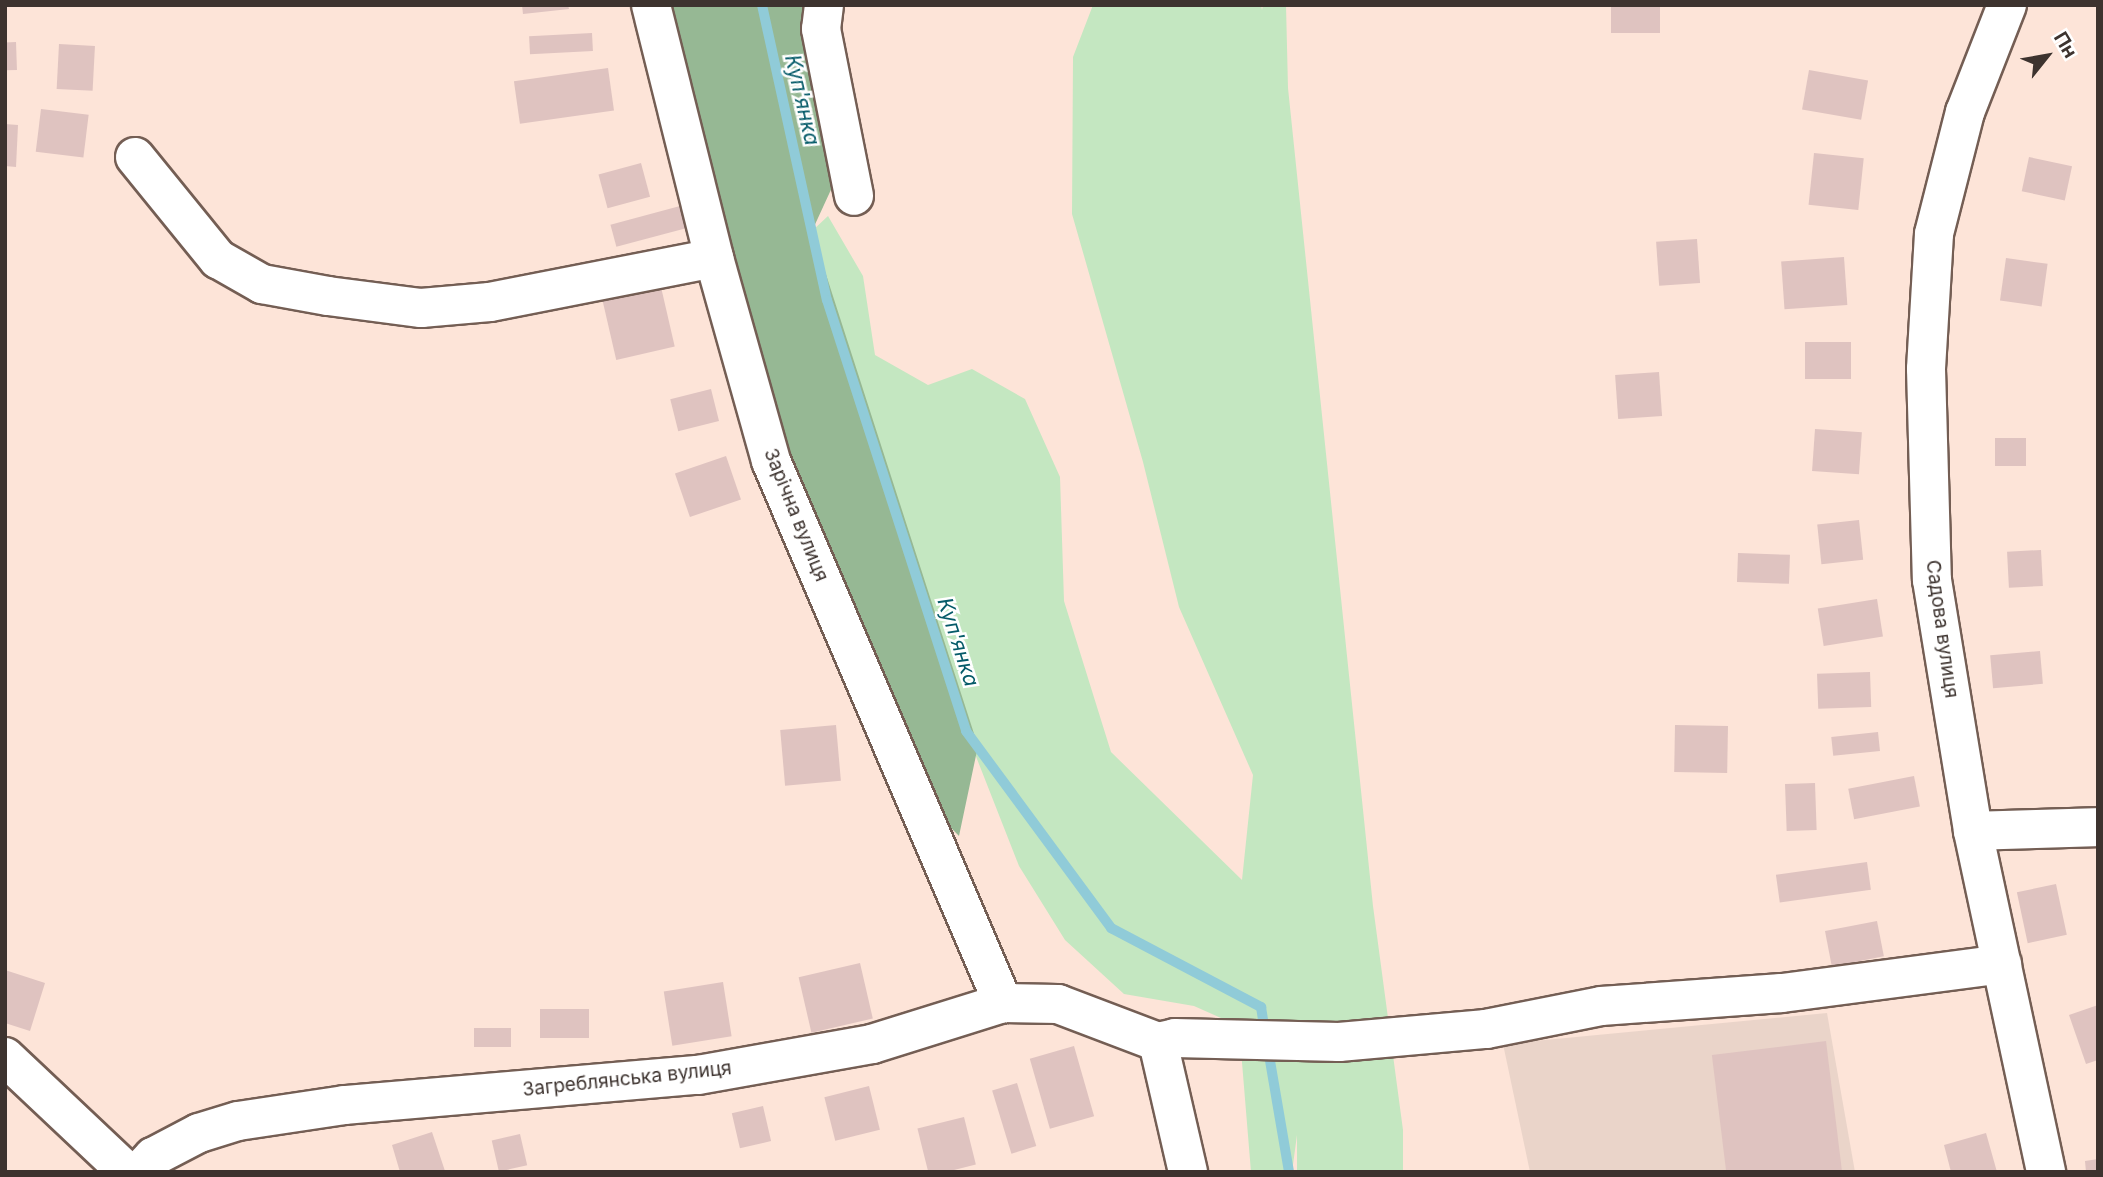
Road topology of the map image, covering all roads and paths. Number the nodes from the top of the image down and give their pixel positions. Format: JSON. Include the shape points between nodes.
{"nodes":[{"id":1,"x":651,"y":5,"type":"edge"},
{"id":2,"x":824,"y":5,"type":"edge"},
{"id":3,"x":2007,"y":5,"type":"edge"},
{"id":4,"x":135,"y":157,"type":"dead end"},
{"id":5,"x":854,"y":196,"type":"dead end"},
{"id":6,"x":714,"y":258,"type":"junction"},
{"id":7,"x":2098,"y":827,"type":"edge"},
{"id":8,"x":1973,"y":831,"type":"junction"},
{"id":9,"x":2001,"y":964,"type":"junction"},
{"id":10,"x":1003,"y":1003,"type":"junction"},
{"id":11,"x":1158,"y":1042,"type":"junction"},
{"id":12,"x":5,"y":1057,"type":"edge"},
{"id":13,"x":127,"y":1172,"type":"edge"},
{"id":14,"x":139,"y":1172,"type":"edge"},
{"id":15,"x":1188,"y":1172,"type":"edge"},
{"id":16,"x":2046,"y":1172,"type":"edge"}],
"edges":[{"from":1,"to":6,"type":"street","name":"Зарічна вулиця"},
{"from":2,"to":5,"type":"street","via":[[821,29]]},
{"from":3,"to":8,"type":"street","name":"Садова вулиця","via":[[1965,112],[1934,234],[1926,369],[1932,580]]},
{"from":4,"to":6,"type":"street","via":[[218,259],[262,284],[314,294],[421,308],[490,302]]},
{"from":6,"to":10,"type":"street","name":"Зарічна вулиця","via":[[771,461]]},
{"from":7,"to":8,"type":"street"},
{"from":8,"to":9,"type":"street","name":"Садова вулиця"},
{"from":9,"to":11,"type":"street","via":[[1782,993],[1601,1006],[1486,1029],[1339,1042]]},
{"from":9,"to":16,"type":"street","name":"Садова вулиця"},
{"from":10,"to":11,"type":"street","name":"Загреблянська вулиця","via":[[1058,1004]]},
{"from":10,"to":14,"type":"street","name":"Загреблянська вулиця","via":[[872,1044],[698,1075],[345,1105],[238,1121],[199,1133],[153,1157]]},
{"from":11,"to":15,"type":"street"},
{"from":12,"to":13,"type":"street"}]}
